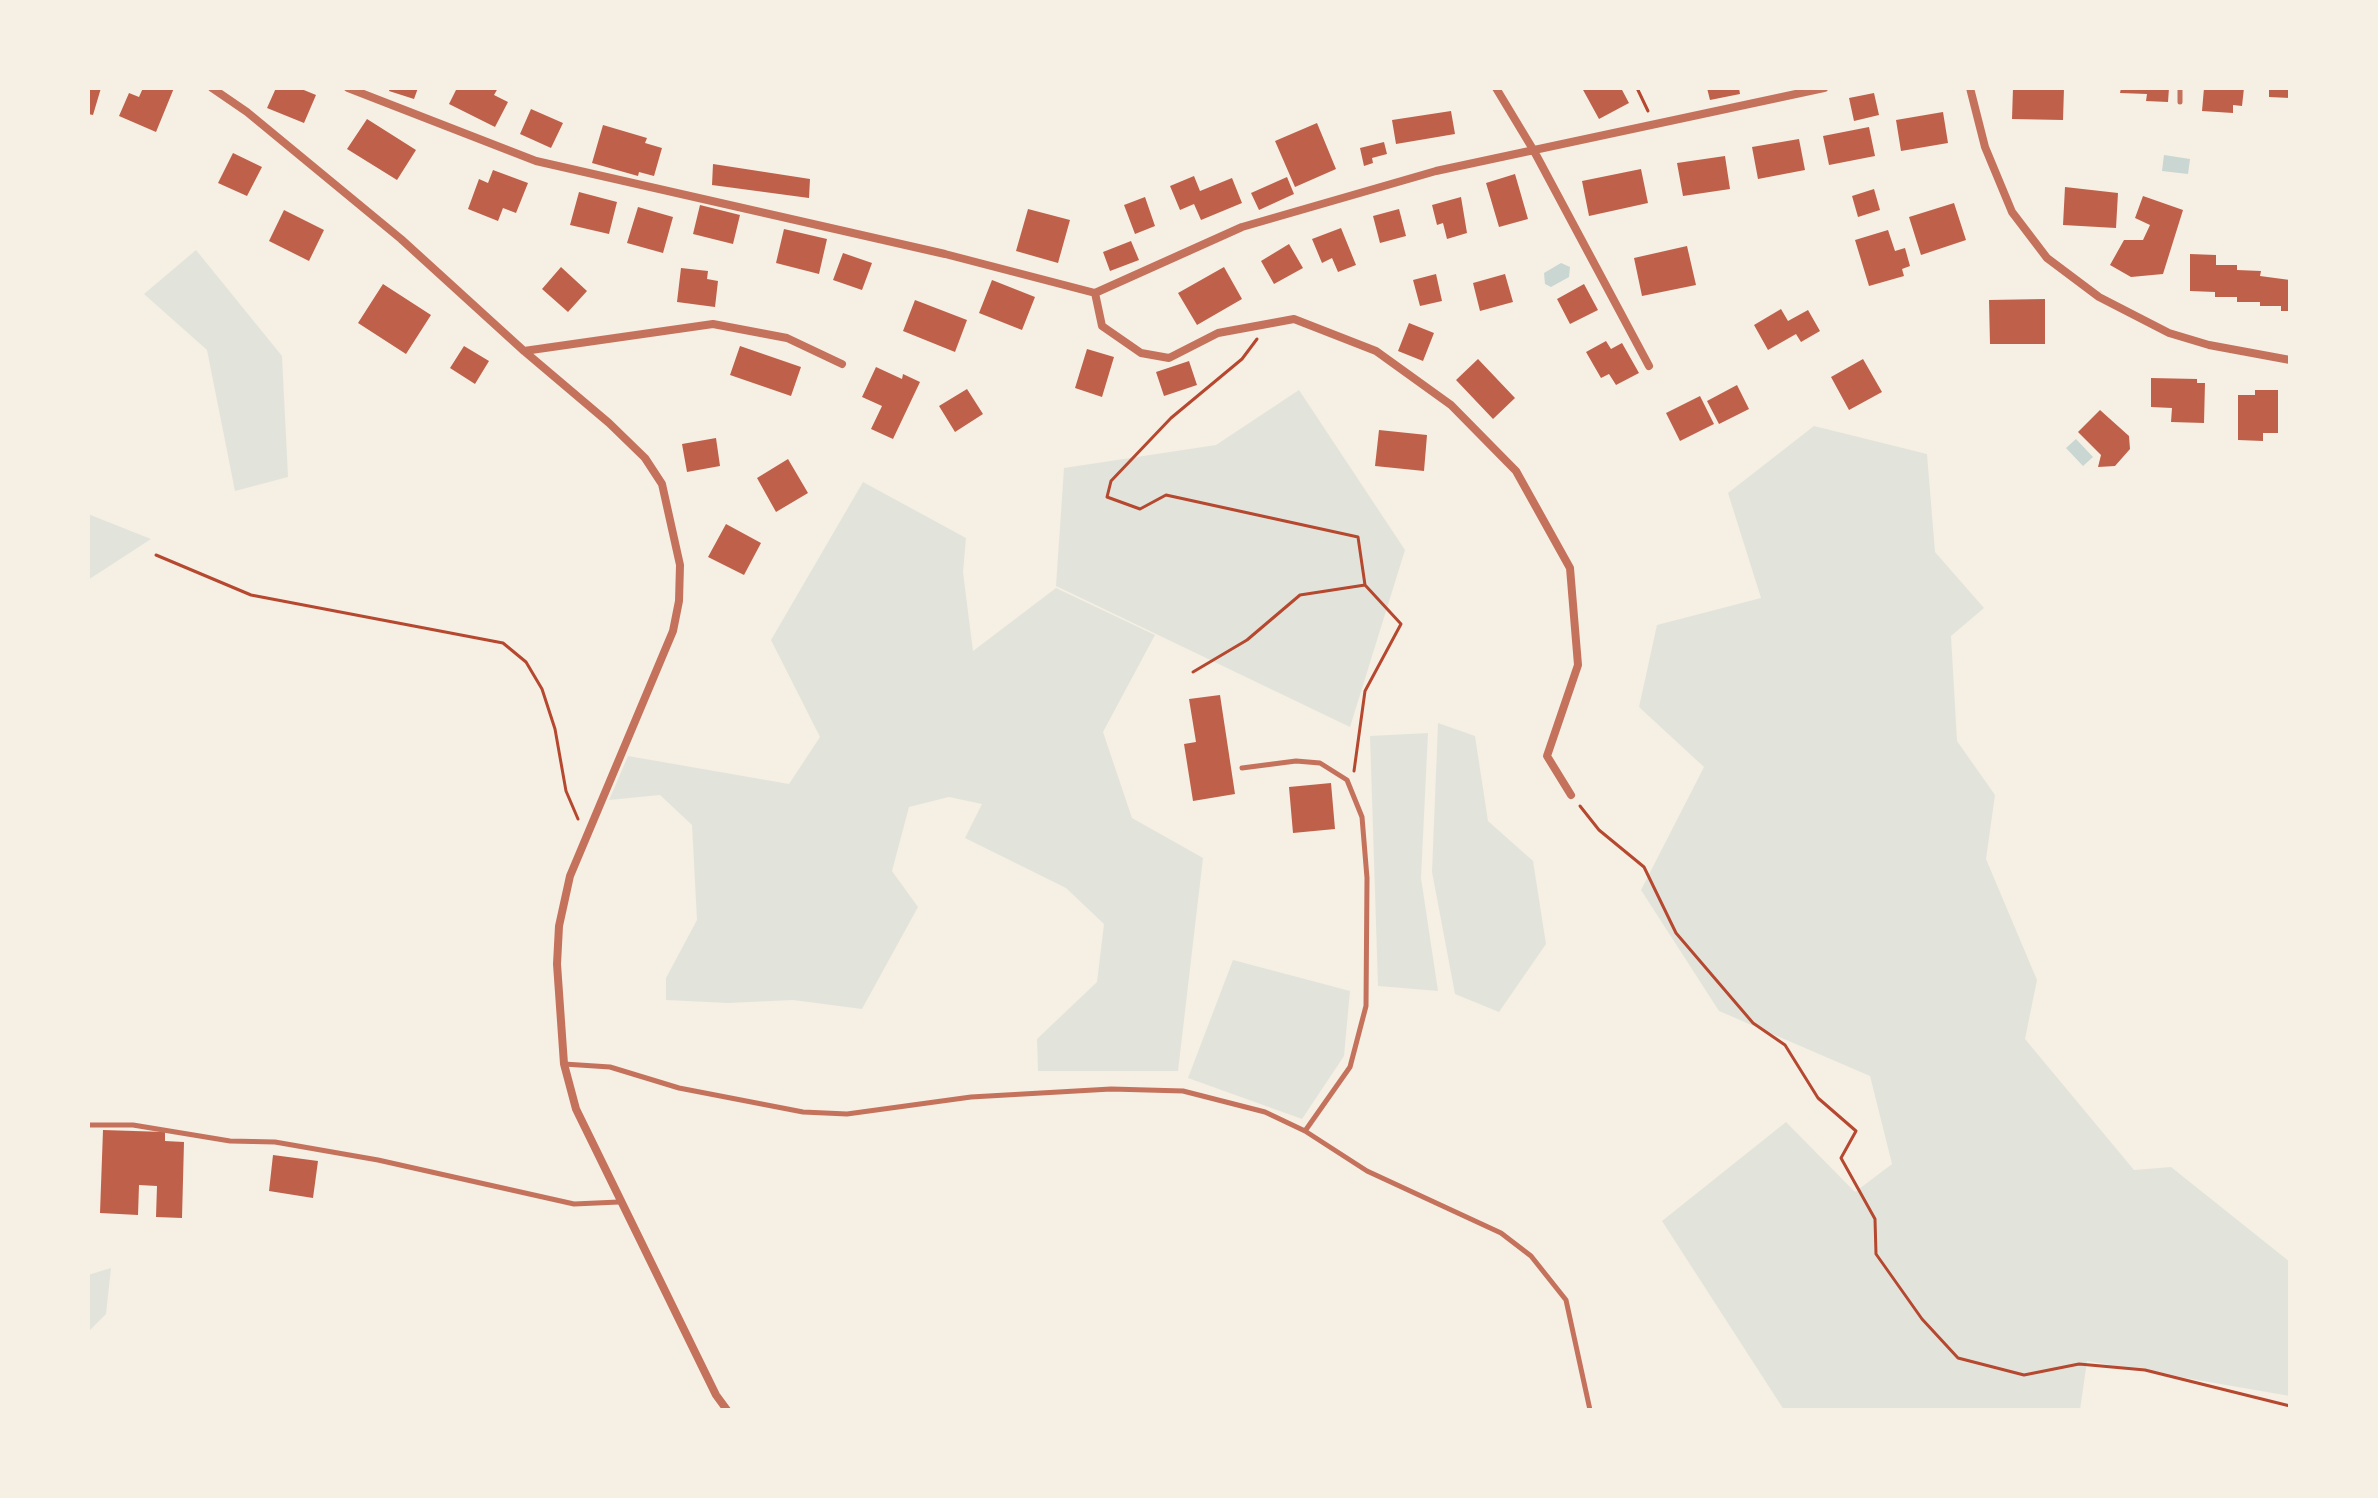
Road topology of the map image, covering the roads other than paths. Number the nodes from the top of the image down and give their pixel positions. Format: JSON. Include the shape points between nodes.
{"nodes":[{"id":1,"x":212,"y":88,"type":"edge"},
{"id":2,"x":348,"y":88,"type":"edge"},
{"id":3,"x":1496,"y":88,"type":"edge"},
{"id":4,"x":1824,"y":88,"type":"edge"},
{"id":5,"x":1970,"y":88,"type":"edge"},
{"id":6,"x":2180,"y":88,"type":"edge"},
{"id":7,"x":2180,"y":102,"type":"dead end"},
{"id":8,"x":1534,"y":151,"type":"junction"},
{"id":9,"x":1095,"y":293,"type":"junction"},
{"id":10,"x":524,"y":351,"type":"junction"},
{"id":11,"x":2290,"y":360,"type":"edge"},
{"id":12,"x":842,"y":364,"type":"dead end"},
{"id":13,"x":1649,"y":366,"type":"dead end"},
{"id":14,"x":1242,"y":768,"type":"dead end"},
{"id":15,"x":1571,"y":795,"type":"road end"},
{"id":16,"x":564,"y":1064,"type":"junction"},
{"id":17,"x":88,"y":1125,"type":"edge"},
{"id":18,"x":1305,"y":1131,"type":"junction"},
{"id":19,"x":619,"y":1202,"type":"junction"},
{"id":20,"x":727,"y":1410,"type":"edge"},
{"id":21,"x":1590,"y":1410,"type":"edge"}],
"edges":[{"from":1,"to":10,"type":"street","via":[[401,239]]},
{"from":2,"to":9,"type":"street","via":[[536,161]]},
{"from":3,"to":8,"type":"street"},
{"from":4,"to":8,"type":"street"},
{"from":5,"to":11,"type":"street","via":[[2006,200],[2047,258],[2099,297],[2169,333]]},
{"from":6,"to":7,"type":"lane"},
{"from":8,"to":9,"type":"street","via":[[1436,171],[1242,227]]},
{"from":8,"to":13,"type":"street"},
{"from":9,"to":15,"type":"street","via":[[1102,326],[1141,353],[1169,358],[1218,333],[1294,319],[1376,351],[1451,405],[1516,471],[1570,568],[1578,665],[1547,756]]},
{"from":10,"to":12,"type":"street","via":[[713,324],[787,338]]},
{"from":10,"to":16,"type":"street","via":[[645,458],[662,484],[680,565],[673,631],[570,876],[557,964]]},
{"from":14,"to":18,"type":"lane","via":[[1320,763],[1347,780],[1362,817],[1366,1006],[1350,1067]]},
{"from":16,"to":18,"type":"lane","via":[[610,1067],[750,1103],[832,1113],[1039,1091],[1183,1091],[1265,1112]]},
{"from":16,"to":19,"type":"street","via":[[576,1109]]},
{"from":17,"to":19,"type":"lane","via":[[133,1125],[230,1141],[275,1142],[574,1204]]},
{"from":18,"to":21,"type":"lane","via":[[1367,1171],[1501,1233],[1531,1256],[1566,1300]]},
{"from":19,"to":20,"type":"street"}]}
